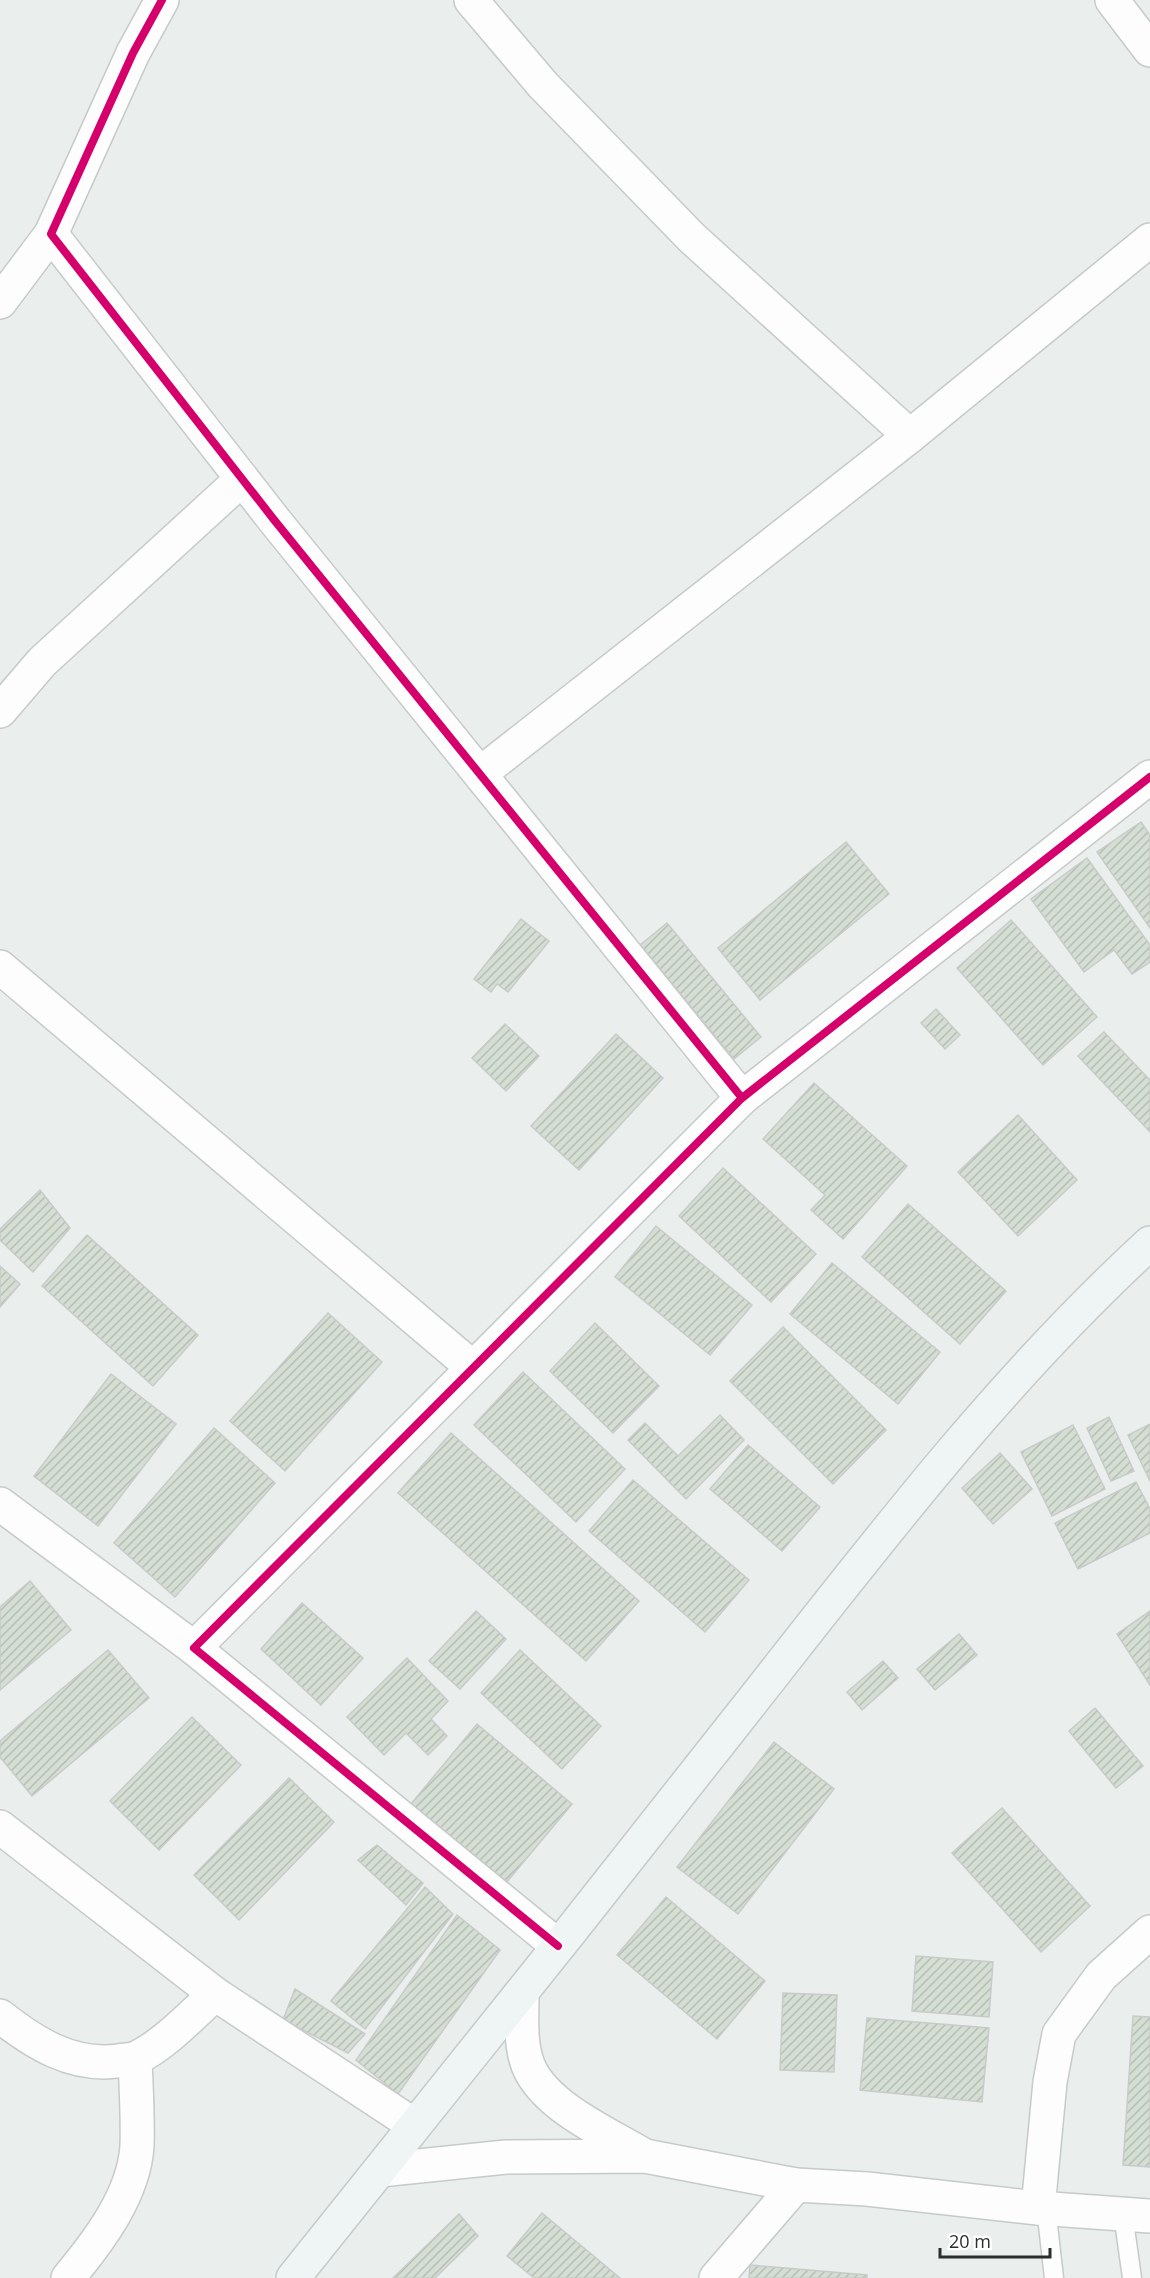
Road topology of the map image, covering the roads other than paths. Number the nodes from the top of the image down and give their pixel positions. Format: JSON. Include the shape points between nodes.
{"nodes":[{"id":1,"x":162,"y":0,"type":"edge"},
{"id":2,"x":471,"y":0,"type":"edge"},
{"id":3,"x":1112,"y":0,"type":"edge"},
{"id":4,"x":1150,"y":50,"type":"edge"},
{"id":5,"x":51,"y":234,"type":"junction"},
{"id":6,"x":1150,"y":240,"type":"edge"},
{"id":7,"x":0,"y":302,"type":"edge"},
{"id":8,"x":910,"y":436,"type":"junction"},
{"id":9,"x":243,"y":479,"type":"junction"},
{"id":10,"x":0,"y":711,"type":"edge"},
{"id":11,"x":481,"y":773,"type":"junction"},
{"id":12,"x":1150,"y":777,"type":"edge"},
{"id":13,"x":0,"y":967,"type":"edge"},
{"id":14,"x":742,"y":1098,"type":"junction"},
{"id":15,"x":1150,"y":1243,"type":"edge"},
{"id":16,"x":472,"y":1367,"type":"junction"},
{"id":17,"x":0,"y":1504,"type":"edge"},
{"id":18,"x":194,"y":1648,"type":"junction"},
{"id":19,"x":0,"y":1827,"type":"edge"},
{"id":20,"x":1150,"y":1932,"type":"edge"},
{"id":21,"x":558,"y":1946,"type":"junction"},
{"id":22,"x":215,"y":1994,"type":"junction"},
{"id":23,"x":522,"y":1994,"type":"junction"},
{"id":24,"x":0,"y":2016,"type":"edge"},
{"id":25,"x":135,"y":2059,"type":"junction"},
{"id":26,"x":414,"y":2125,"type":"junction"},
{"id":27,"x":645,"y":2156,"type":"junction"},
{"id":28,"x":380,"y":2170,"type":"junction"},
{"id":29,"x":796,"y":2185,"type":"junction"},
{"id":30,"x":1042,"y":2208,"type":"junction"},
{"id":31,"x":1137,"y":2215,"type":"edge"},
{"id":32,"x":68,"y":2278,"type":"edge"},
{"id":33,"x":293,"y":2278,"type":"edge"},
{"id":34,"x":716,"y":2278,"type":"edge"},
{"id":35,"x":1054,"y":2278,"type":"edge"},
{"id":36,"x":1132,"y":2278,"type":"edge"}],
"edges":[{"from":1,"to":5,"type":"street","via":[[133,52]]},
{"from":2,"to":8,"type":"street","via":[[543,85],[692,238]]},
{"from":3,"to":4,"type":"street"},
{"from":5,"to":7,"type":"street"},
{"from":5,"to":9,"type":"street"},
{"from":6,"to":8,"type":"street"},
{"from":8,"to":11,"type":"street"},
{"from":9,"to":10,"type":"street","via":[[42,662]]},
{"from":9,"to":11,"type":"street"},
{"from":11,"to":14,"type":"street"},
{"from":12,"to":14,"type":"street"},
{"from":13,"to":16,"type":"street"},
{"from":14,"to":16,"type":"street"},
{"from":15,"to":21,"type":"main road","via":[[1071,1317],[972,1430],[869,1553]]},
{"from":16,"to":18,"type":"street"},
{"from":17,"to":18,"type":"street"},
{"from":18,"to":21,"type":"street"},
{"from":19,"to":22,"type":"street"},
{"from":20,"to":30,"type":"street","via":[[1101,1976],[1059,2034],[1050,2082]]},
{"from":21,"to":23,"type":"main road"},
{"from":22,"to":25,"type":"street","via":[[167,2037]]},
{"from":22,"to":26,"type":"street"},
{"from":23,"to":26,"type":"main road"},
{"from":23,"to":27,"type":"street","via":[[522,2038],[536,2082],[561,2105]]},
{"from":24,"to":25,"type":"street","via":[[29,2039],[64,2056],[100,2064]]},
{"from":25,"to":32,"type":"street","via":[[137,2148],[130,2180],[105,2230]]},
{"from":26,"to":28,"type":"main road"},
{"from":27,"to":28,"type":"street","via":[[506,2157]]},
{"from":27,"to":29,"type":"street"},
{"from":28,"to":33,"type":"main road"},
{"from":29,"to":30,"type":"street"},
{"from":29,"to":34,"type":"street"},
{"from":30,"to":31,"type":"street"},
{"from":30,"to":35,"type":"lane"},
{"from":31,"to":36,"type":"lane"}]}
